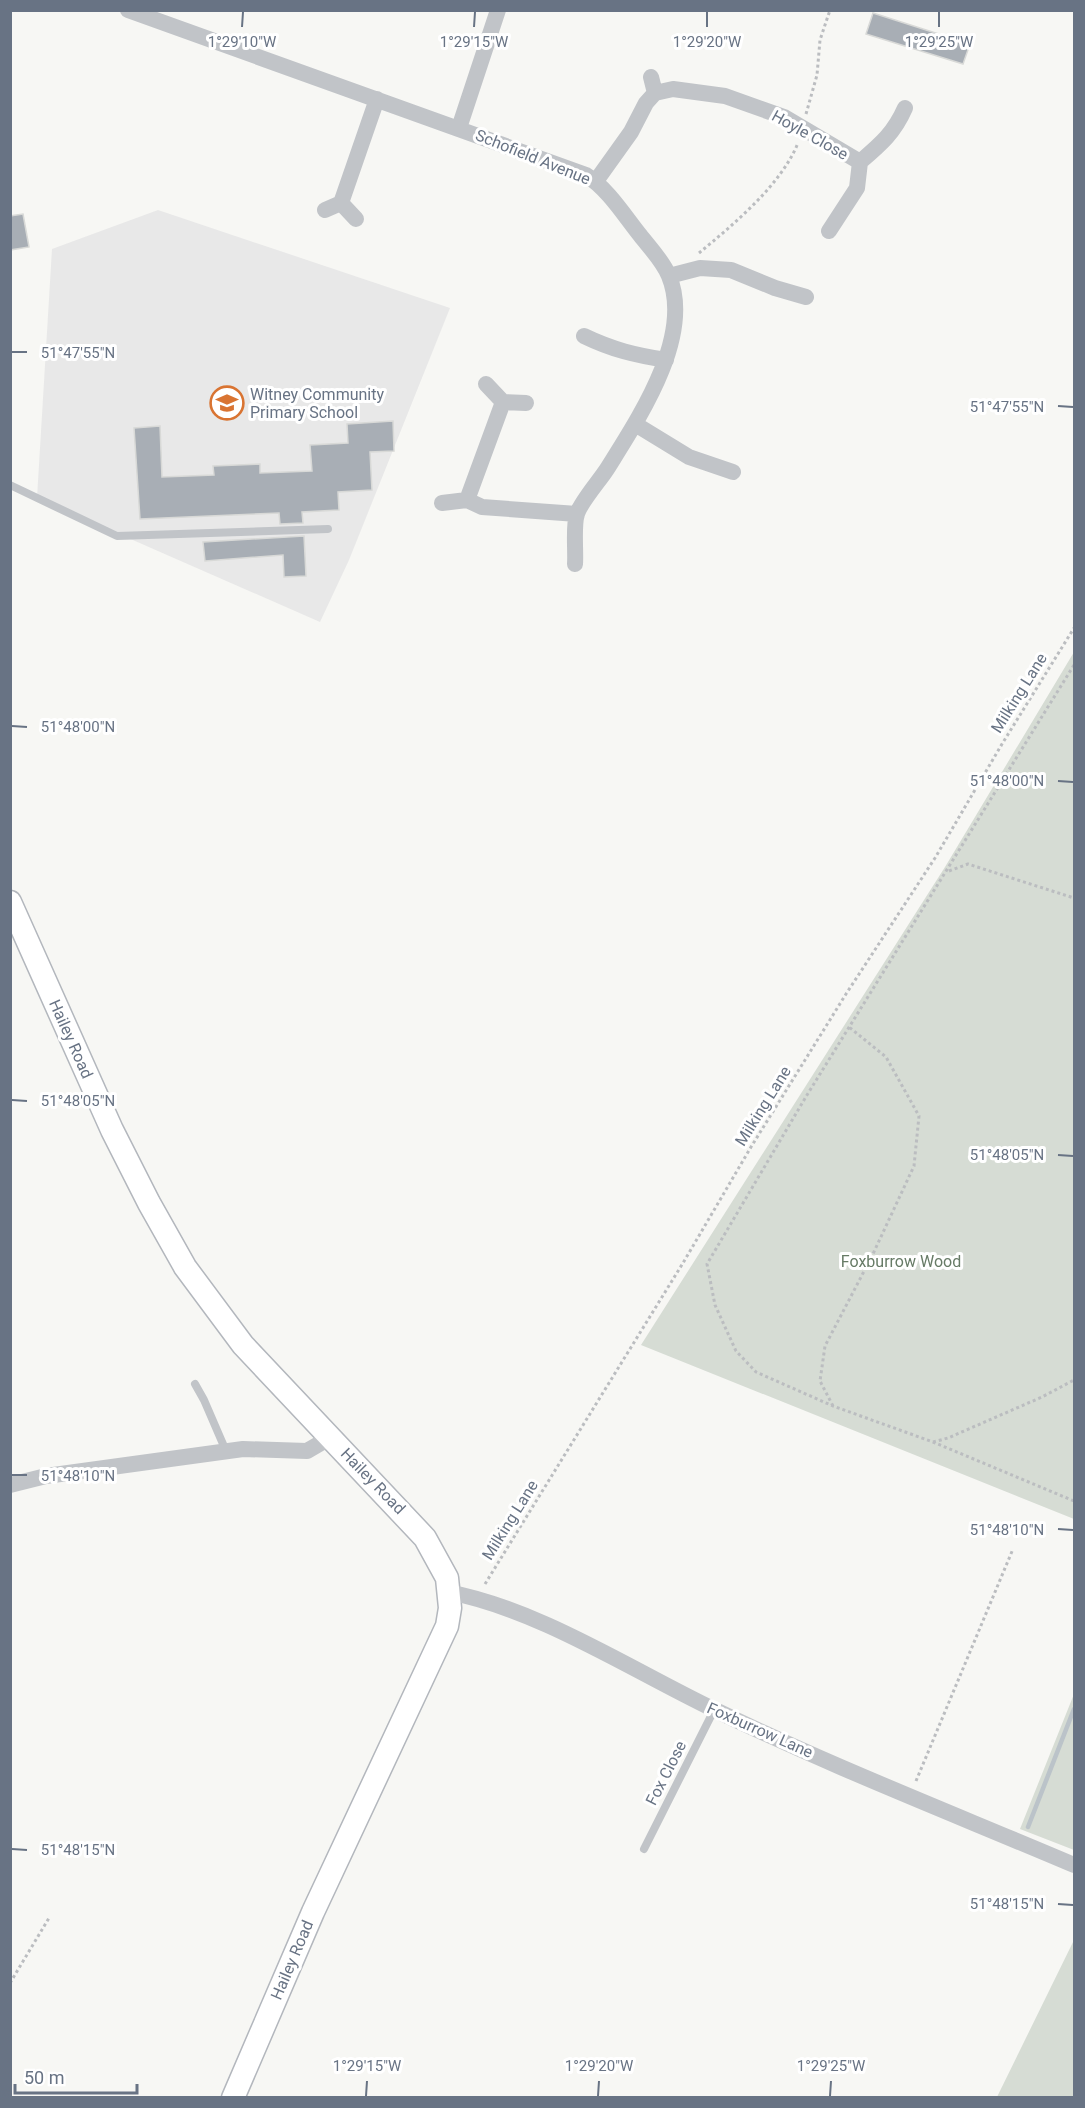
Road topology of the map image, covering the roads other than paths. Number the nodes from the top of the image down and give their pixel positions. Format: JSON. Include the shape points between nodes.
{"nodes":[{"id":1,"x":129,"y":10,"type":"edge"},
{"id":2,"x":498,"y":10,"type":"edge"},
{"id":3,"x":377,"y":99,"type":"junction"},
{"id":4,"x":905,"y":108,"type":"dead end"},
{"id":5,"x":459,"y":128,"type":"junction"},
{"id":6,"x":860,"y":162,"type":"junction"},
{"id":7,"x":596,"y":181,"type":"junction"},
{"id":8,"x":341,"y":203,"type":"junction"},
{"id":9,"x":325,"y":210,"type":"dead end"},
{"id":10,"x":356,"y":219,"type":"dead end"},
{"id":11,"x":829,"y":231,"type":"dead end"},
{"id":12,"x":669,"y":276,"type":"junction"},
{"id":13,"x":806,"y":297,"type":"dead end"},
{"id":14,"x":584,"y":336,"type":"dead end"},
{"id":15,"x":666,"y":360,"type":"junction"},
{"id":16,"x":486,"y":384,"type":"dead end"},
{"id":17,"x":503,"y":402,"type":"junction"},
{"id":18,"x":526,"y":403,"type":"dead end"},
{"id":19,"x":634,"y":424,"type":"junction"},
{"id":20,"x":733,"y":472,"type":"dead end"},
{"id":21,"x":10,"y":485,"type":"edge"},
{"id":22,"x":467,"y":500,"type":"junction"},
{"id":23,"x":442,"y":504,"type":"dead end"},
{"id":24,"x":577,"y":514,"type":"junction"},
{"id":25,"x":328,"y":529,"type":"dead end"},
{"id":26,"x":575,"y":564,"type":"dead end"},
{"id":27,"x":10,"y":902,"type":"edge"},
{"id":28,"x":195,"y":1384,"type":"dead end"},
{"id":29,"x":331,"y":1437,"type":"junction"},
{"id":30,"x":226,"y":1451,"type":"junction"},
{"id":31,"x":10,"y":1485,"type":"edge"},
{"id":32,"x":448,"y":1592,"type":"junction"},
{"id":33,"x":714,"y":1710,"type":"junction"},
{"id":34,"x":644,"y":1849,"type":"dead end"},
{"id":35,"x":1074,"y":1865,"type":"edge"},
{"id":36,"x":233,"y":2097,"type":"edge"}],
"edges":[{"from":1,"to":3,"type":"street","name":"Schofield Avenue"},
{"from":2,"to":5,"type":"street","name":"Schofield Avenue"},
{"from":3,"to":5,"type":"street","name":"Schofield Avenue"},
{"from":3,"to":8,"type":"street"},
{"from":4,"to":6,"type":"street","name":"Hoyle Close","via":[[886,140]]},
{"from":5,"to":7,"type":"street","name":"Schofield Avenue"},
{"from":6,"to":7,"type":"street","name":"Hoyle Close","via":[[784,117],[725,96],[653,85],[620,149]]},
{"from":6,"to":11,"type":"street","name":"Hoyle Close","via":[[857,188]]},
{"from":7,"to":12,"type":"street","name":"Schofield Avenue"},
{"from":8,"to":9,"type":"street"},
{"from":8,"to":10,"type":"street"},
{"from":12,"to":13,"type":"street","via":[[700,268],[731,270]]},
{"from":12,"to":15,"type":"street","name":"Schofield Avenue","via":[[674,318]]},
{"from":14,"to":15,"type":"street","via":[[612,349]]},
{"from":15,"to":19,"type":"street","name":"Schofield Avenue"},
{"from":16,"to":17,"type":"street"},
{"from":17,"to":18,"type":"street"},
{"from":17,"to":22,"type":"street"},
{"from":19,"to":20,"type":"street","via":[[689,457]]},
{"from":19,"to":24,"type":"street","name":"Schofield Avenue"},
{"from":21,"to":25,"type":"lane","via":[[117,536]]},
{"from":22,"to":23,"type":"street"},
{"from":22,"to":24,"type":"street","via":[[482,507]]},
{"from":24,"to":26,"type":"street"},
{"from":27,"to":29,"type":"main road","name":"Hailey Road","via":[[112,1130],[185,1267],[243,1345]]},
{"from":28,"to":30,"type":"lane"},
{"from":29,"to":30,"type":"street","via":[[308,1451]]},
{"from":29,"to":32,"type":"main road","name":"Hailey Road","via":[[425,1538],[447,1578]]},
{"from":30,"to":31,"type":"street","via":[[46,1476]]},
{"from":32,"to":33,"type":"street","name":"Foxburrow Lane","via":[[540,1622]]},
{"from":32,"to":36,"type":"main road","name":"Hailey Road","via":[[447,1626],[313,1912]]},
{"from":33,"to":34,"type":"lane","name":"Fox Close"},
{"from":33,"to":35,"type":"street","name":"Foxburrow Lane"}]}
